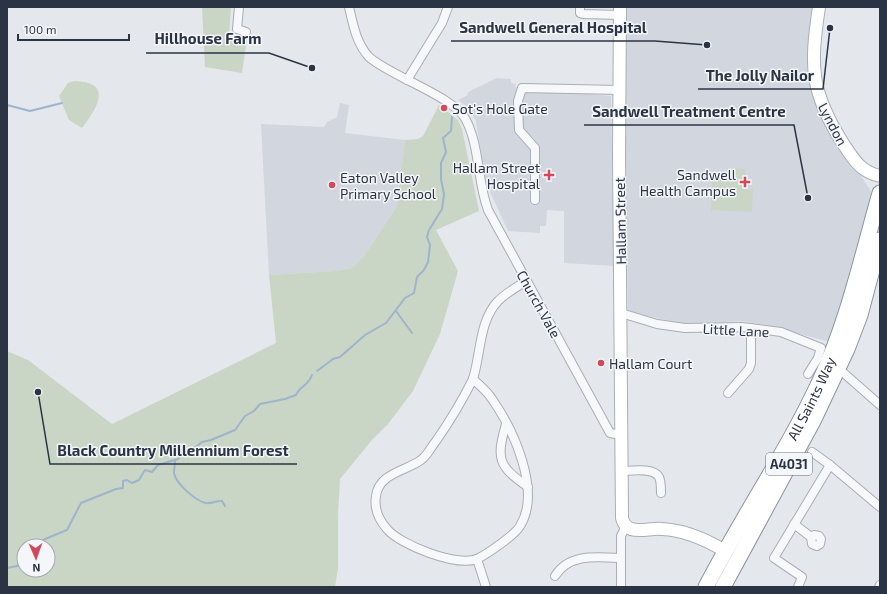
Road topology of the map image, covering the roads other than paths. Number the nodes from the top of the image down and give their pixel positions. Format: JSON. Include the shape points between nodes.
{"nodes":[{"id":1,"x":239,"y":7,"type":"edge"},
{"id":2,"x":349,"y":7,"type":"edge"},
{"id":3,"x":448,"y":7,"type":"edge"},
{"id":4,"x":580,"y":7,"type":"edge"},
{"id":5,"x":819,"y":7,"type":"edge"},
{"id":6,"x":620,"y":11,"type":"edge"},
{"id":7,"x":246,"y":32,"type":"dead end"},
{"id":8,"x":407,"y":80,"type":"junction"},
{"id":9,"x":620,"y":90,"type":"junction"},
{"id":10,"x":880,"y":176,"type":"edge"},
{"id":11,"x":880,"y":193,"type":"edge"},
{"id":12,"x":535,"y":200,"type":"dead end"},
{"id":13,"x":879,"y":248,"type":"edge"},
{"id":14,"x":526,"y":281,"type":"junction"},
{"id":15,"x":621,"y":313,"type":"junction"},
{"id":16,"x":752,"y":328,"type":"junction"},
{"id":17,"x":833,"y":365,"type":"junction"},
{"id":18,"x":808,"y":374,"type":"dead end"},
{"id":19,"x":473,"y":379,"type":"junction"},
{"id":20,"x":728,"y":393,"type":"dead end"},
{"id":21,"x":880,"y":405,"type":"edge"},
{"id":22,"x":506,"y":424,"type":"junction"},
{"id":23,"x":621,"y":435,"type":"junction"},
{"id":24,"x":812,"y":452,"type":"dead end"},
{"id":25,"x":830,"y":465,"type":"junction"},
{"id":26,"x":622,"y":471,"type":"junction"},
{"id":27,"x":528,"y":487,"type":"junction"},
{"id":28,"x":661,"y":493,"type":"dead end"},
{"id":29,"x":880,"y":507,"type":"edge"},
{"id":30,"x":794,"y":524,"type":"junction"},
{"id":31,"x":626,"y":526,"type":"junction"},
{"id":32,"x":811,"y":537,"type":"dead end"},
{"id":33,"x":725,"y":551,"type":"junction"},
{"id":34,"x":621,"y":558,"type":"junction"},
{"id":35,"x":477,"y":559,"type":"junction"},
{"id":36,"x":739,"y":559,"type":"junction"},
{"id":37,"x":555,"y":576,"type":"dead end"},
{"id":38,"x":486,"y":587,"type":"edge"},
{"id":39,"x":621,"y":587,"type":"edge"},
{"id":40,"x":706,"y":587,"type":"edge"},
{"id":41,"x":723,"y":587,"type":"edge"},
{"id":42,"x":798,"y":587,"type":"edge"}],
"edges":[{"from":1,"to":7,"type":"street","via":[[237,29]]},
{"from":2,"to":8,"type":"street","name":"Church Vale","via":[[356,37],[363,51],[372,60]]},
{"from":3,"to":8,"type":"street","via":[[442,23]]},
{"from":4,"to":6,"type":"street","via":[[583,14]]},
{"from":5,"to":10,"type":"street","name":"Lyndon","via":[[813,52],[817,92],[833,127],[857,164],[865,172]]},
{"from":6,"to":9,"type":"street","name":"Hallam Street"},
{"from":8,"to":14,"type":"street","name":"Church Vale","via":[[447,102],[464,116],[474,144],[486,205]]},
{"from":9,"to":12,"type":"street","via":[[522,88],[518,101],[519,130],[534,148]]},
{"from":9,"to":15,"type":"street","name":"Hallam Street"},
{"from":11,"to":17,"type":"highway","name":"All Saints Way","number":"A4031"},
{"from":13,"to":17,"type":"highway","name":"All Saints Way","number":"A4031","via":[[860,315]]},
{"from":14,"to":19,"type":"street","via":[[506,294],[489,313]]},
{"from":14,"to":23,"type":"street","name":"Church Vale","via":[[610,433]]},
{"from":15,"to":16,"type":"street","name":"Little Lane","via":[[658,324],[685,328]]},
{"from":15,"to":23,"type":"street","name":"Hallam Street"},
{"from":16,"to":18,"type":"street","name":"Little Lane","via":[[781,332],[821,348]]},
{"from":16,"to":20,"type":"street","via":[[749,369]]},
{"from":17,"to":21,"type":"street"},
{"from":17,"to":33,"type":"highway","name":"All Saints Way","number":"A4031"},
{"from":17,"to":36,"type":"highway","name":"All Saints Way","number":"A4031","via":[[813,421]]},
{"from":19,"to":22,"type":"street","via":[[492,398]]},
{"from":19,"to":35,"type":"street","via":[[459,408],[423,459],[393,473],[378,487],[376,510],[387,530],[413,546],[436,555],[460,560]]},
{"from":22,"to":27,"type":"street","via":[[523,462]]},
{"from":22,"to":27,"type":"street","via":[[501,443],[501,459],[509,474]]},
{"from":23,"to":26,"type":"street"},
{"from":24,"to":25,"type":"street"},
{"from":25,"to":29,"type":"street"},
{"from":25,"to":30,"type":"street"},
{"from":26,"to":28,"type":"street","via":[[655,474],[660,478]]},
{"from":26,"to":31,"type":"street","via":[[621,514]]},
{"from":27,"to":35,"type":"street","via":[[526,513],[520,527]]},
{"from":30,"to":32,"type":"street"},
{"from":30,"to":42,"type":"street","via":[[774,558],[802,577]]},
{"from":31,"to":33,"type":"street","via":[[634,530],[660,528],[686,532]]},
{"from":31,"to":34,"type":"street","via":[[621,536]]},
{"from":33,"to":36,"type":"street"},
{"from":33,"to":40,"type":"highway","name":"All Saints Way","number":"A4031"},
{"from":34,"to":37,"type":"street","via":[[580,558],[560,567]]},
{"from":34,"to":39,"type":"street"},
{"from":35,"to":38,"type":"street"},
{"from":36,"to":41,"type":"highway","name":"All Saints Way","number":"A4031"}]}
